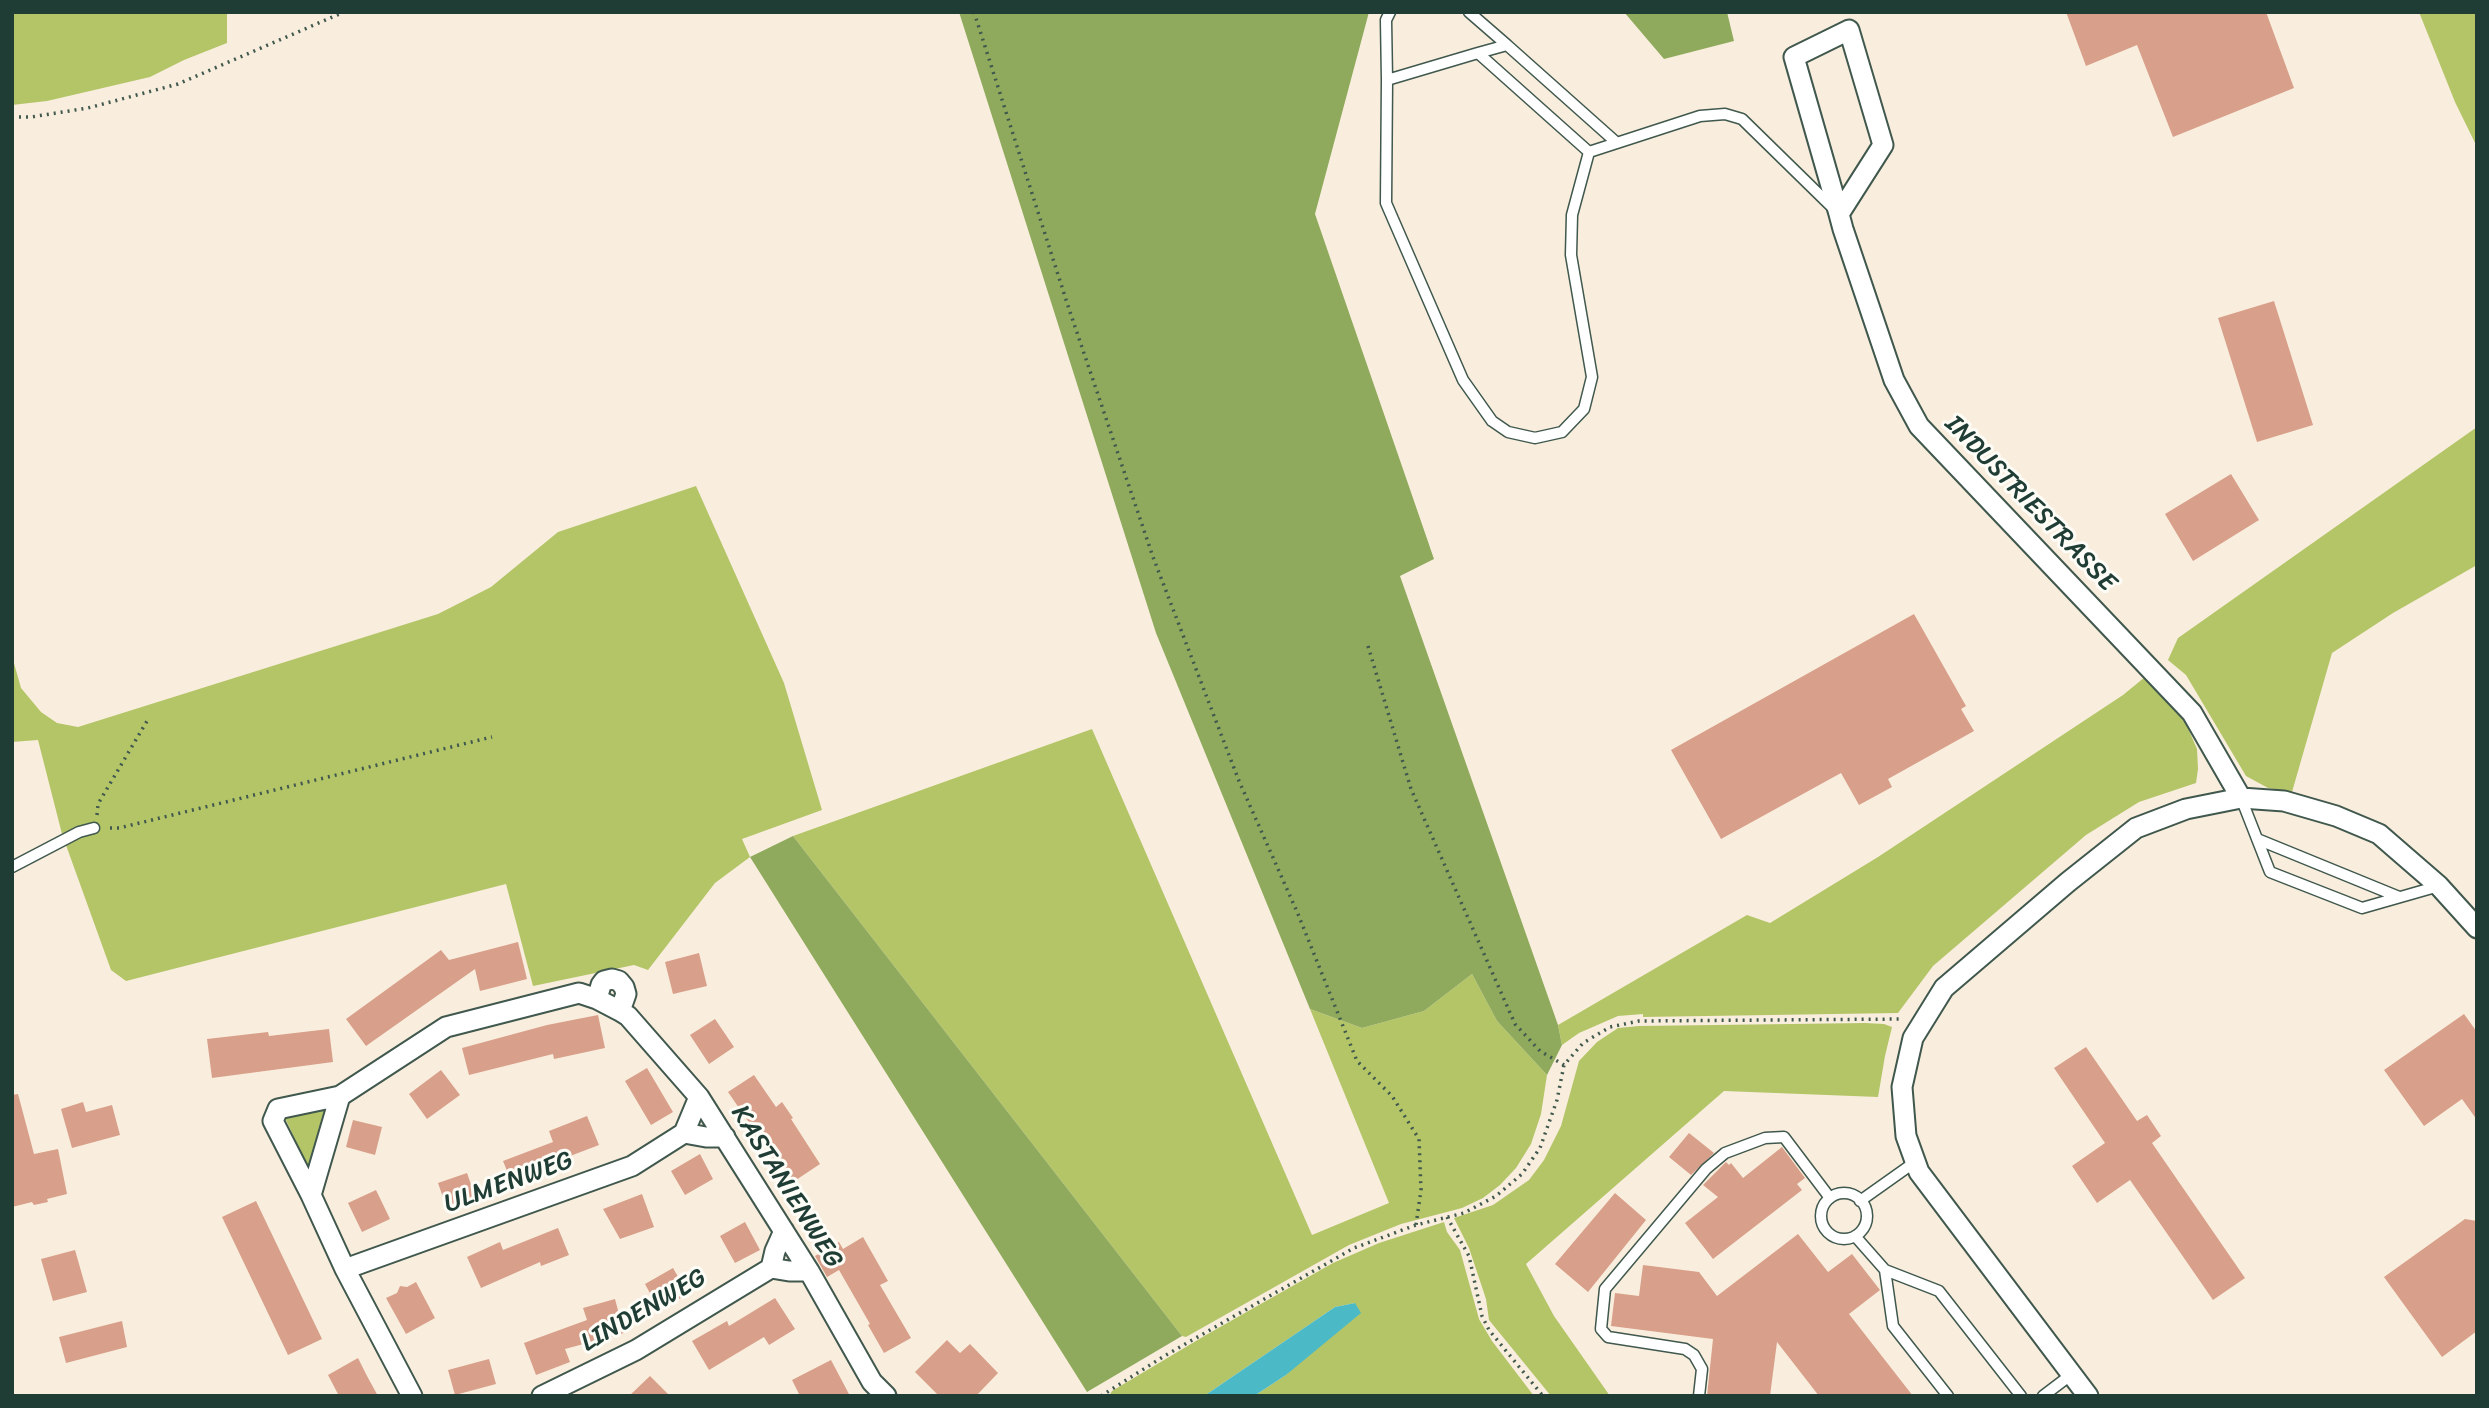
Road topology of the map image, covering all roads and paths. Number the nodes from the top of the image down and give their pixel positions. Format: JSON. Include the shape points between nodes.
{"nodes":[{"id":1,"x":344,"y":12,"type":"edge"},
{"id":2,"x":974,"y":12,"type":"edge"},
{"id":3,"x":1390,"y":12,"type":"edge"},
{"id":4,"x":1469,"y":12,"type":"edge"},
{"id":5,"x":1507,"y":45,"type":"junction"},
{"id":6,"x":1478,"y":52,"type":"junction"},
{"id":7,"x":1387,"y":80,"type":"junction"},
{"id":8,"x":12,"y":117,"type":"edge"},
{"id":9,"x":1617,"y":143,"type":"junction"},
{"id":10,"x":1589,"y":152,"type":"junction"},
{"id":11,"x":1839,"y":214,"type":"junction"},
{"id":12,"x":1368,"y":646,"type":"dead end"},
{"id":13,"x":147,"y":721,"type":"dead end"},
{"id":14,"x":492,"y":737,"type":"dead end"},
{"id":15,"x":2241,"y":798,"type":"junction"},
{"id":16,"x":94,"y":828,"type":"junction"},
{"id":17,"x":2257,"y":839,"type":"junction"},
{"id":18,"x":12,"y":867,"type":"edge"},
{"id":19,"x":2439,"y":886,"type":"junction"},
{"id":20,"x":2400,"y":897,"type":"junction"},
{"id":21,"x":2477,"y":928,"type":"edge"},
{"id":22,"x":1905,"y":1012,"type":"dead end"},
{"id":23,"x":1901,"y":1019,"type":"junction"},
{"id":24,"x":1898,"y":1025,"type":"dead end"},
{"id":25,"x":1563,"y":1065,"type":"junction"},
{"id":26,"x":340,"y":1096,"type":"junction"},
{"id":27,"x":699,"y":1097,"type":"junction"},
{"id":28,"x":684,"y":1133,"type":"junction"},
{"id":29,"x":725,"y":1137,"type":"junction"},
{"id":30,"x":1915,"y":1162,"type":"junction"},
{"id":31,"x":311,"y":1195,"type":"junction"},
{"id":32,"x":1830,"y":1198,"type":"junction"},
{"id":33,"x":1860,"y":1201,"type":"junction"},
{"id":34,"x":1447,"y":1217,"type":"junction"},
{"id":35,"x":1416,"y":1225,"type":"junction"},
{"id":36,"x":784,"y":1231,"type":"junction"},
{"id":37,"x":1855,"y":1236,"type":"junction"},
{"id":38,"x":771,"y":1268,"type":"junction"},
{"id":39,"x":345,"y":1269,"type":"junction"},
{"id":40,"x":1885,"y":1270,"type":"junction"},
{"id":41,"x":809,"y":1271,"type":"junction"},
{"id":42,"x":2072,"y":1373,"type":"junction"},
{"id":43,"x":871,"y":1389,"type":"edge"},
{"id":44,"x":412,"y":1396,"type":"edge"},
{"id":45,"x":542,"y":1396,"type":"edge"},
{"id":46,"x":886,"y":1396,"type":"edge"},
{"id":47,"x":1101,"y":1396,"type":"edge"},
{"id":48,"x":1543,"y":1396,"type":"edge"},
{"id":49,"x":1699,"y":1396,"type":"edge"},
{"id":50,"x":1948,"y":1396,"type":"edge"},
{"id":51,"x":2021,"y":1396,"type":"edge"},
{"id":52,"x":2043,"y":1396,"type":"edge"},
{"id":53,"x":2088,"y":1396,"type":"edge"}],
"edges":[{"from":1,"to":8,"type":"path","via":[[178,84],[88,108]]},
{"from":2,"to":35,"type":"path","via":[[1149,544],[1239,781],[1357,1061],[1392,1096],[1419,1139],[1421,1190]]},
{"from":3,"to":7,"type":"lane","via":[[1386,20]]},
{"from":4,"to":5,"type":"lane"},
{"from":5,"to":6,"type":"lane"},
{"from":5,"to":9,"type":"lane"},
{"from":6,"to":7,"type":"lane"},
{"from":6,"to":10,"type":"lane"},
{"from":7,"to":10,"type":"lane","via":[[1386,203],[1463,380],[1492,421],[1508,432],[1535,438],[1562,432],[1584,409],[1592,377],[1571,255],[1572,215]]},
{"from":9,"to":10,"type":"lane"},
{"from":9,"to":11,"type":"lane","via":[[1700,116],[1725,114],[1742,120]]},
{"from":11,"to":11,"type":"street","name":"INDUSTRIESTRASSE","via":[[1794,57],[1849,30],[1883,145]]},
{"from":11,"to":15,"type":"street","name":"INDUSTRIESTRASSE","via":[[1894,380],[1919,426],[2192,713]]},
{"from":12,"to":25,"type":"path","via":[[1411,789],[1515,1024],[1540,1051]]},
{"from":13,"to":16,"type":"path","via":[[99,804]]},
{"from":14,"to":16,"type":"path","via":[[119,828]]},
{"from":15,"to":17,"type":"lane"},
{"from":15,"to":19,"type":"street","via":[[2284,801],[2379,834]]},
{"from":15,"to":30,"type":"street","via":[[2186,809],[2136,828],[1944,988],[1913,1038],[1902,1087],[1906,1136]]},
{"from":16,"to":18,"type":"lane"},
{"from":17,"to":20,"type":"lane"},
{"from":17,"to":20,"type":"lane","via":[[2270,872],[2362,908]]},
{"from":19,"to":20,"type":"lane"},
{"from":19,"to":21,"type":"street"},
{"from":22,"to":23,"type":"path"},
{"from":23,"to":24,"type":"path"},
{"from":23,"to":25,"type":"path","via":[[1639,1021],[1610,1027],[1583,1042]]},
{"from":25,"to":34,"type":"path","via":[[1557,1100],[1540,1148],[1522,1174],[1496,1196]]},
{"from":26,"to":27,"type":"street","name":"KASTANIENWEG","via":[[446,1027],[579,993],[624,1014]]},
{"from":26,"to":31,"type":"street"},
{"from":26,"to":31,"type":"street","via":[[278,1109],[273,1121]]},
{"from":27,"to":28,"type":"street"},
{"from":27,"to":29,"type":"street","name":"KASTANIENWEG"},
{"from":28,"to":29,"type":"street"},
{"from":28,"to":39,"type":"street","name":"ULMENWEG","via":[[632,1166]]},
{"from":29,"to":36,"type":"street","name":"KASTANIENWEG"},
{"from":30,"to":33,"type":"lane"},
{"from":30,"to":42,"type":"street"},
{"from":31,"to":39,"type":"street"},
{"from":32,"to":33,"type":"lane","via":[[1845,1193]]},
{"from":32,"to":37,"type":"lane","via":[[1821,1211],[1824,1227],[1838,1238]]},
{"from":32,"to":49,"type":"lane","via":[[1784,1137],[1765,1138],[1726,1153],[1706,1169],[1605,1289],[1601,1329],[1608,1337],[1685,1349],[1702,1369]]},
{"from":33,"to":37,"type":"lane","via":[[1866,1222]]},
{"from":34,"to":35,"type":"path"},
{"from":34,"to":48,"type":"path","via":[[1469,1256],[1489,1330]]},
{"from":35,"to":47,"type":"path","via":[[1354,1248]]},
{"from":36,"to":38,"type":"street"},
{"from":36,"to":41,"type":"street","name":"KASTANIENWEG"},
{"from":37,"to":40,"type":"lane"},
{"from":38,"to":41,"type":"street"},
{"from":38,"to":45,"type":"street","name":"LINDENWEG","via":[[636,1350]]},
{"from":39,"to":44,"type":"street"},
{"from":40,"to":50,"type":"lane","via":[[1894,1326]]},
{"from":40,"to":51,"type":"lane","via":[[1939,1291]]},
{"from":41,"to":43,"type":"street","name":"KASTANIENWEG"},
{"from":42,"to":52,"type":"lane"},
{"from":42,"to":53,"type":"street"},
{"from":43,"to":46,"type":"street","name":"KASTANIENWEG"}]}
